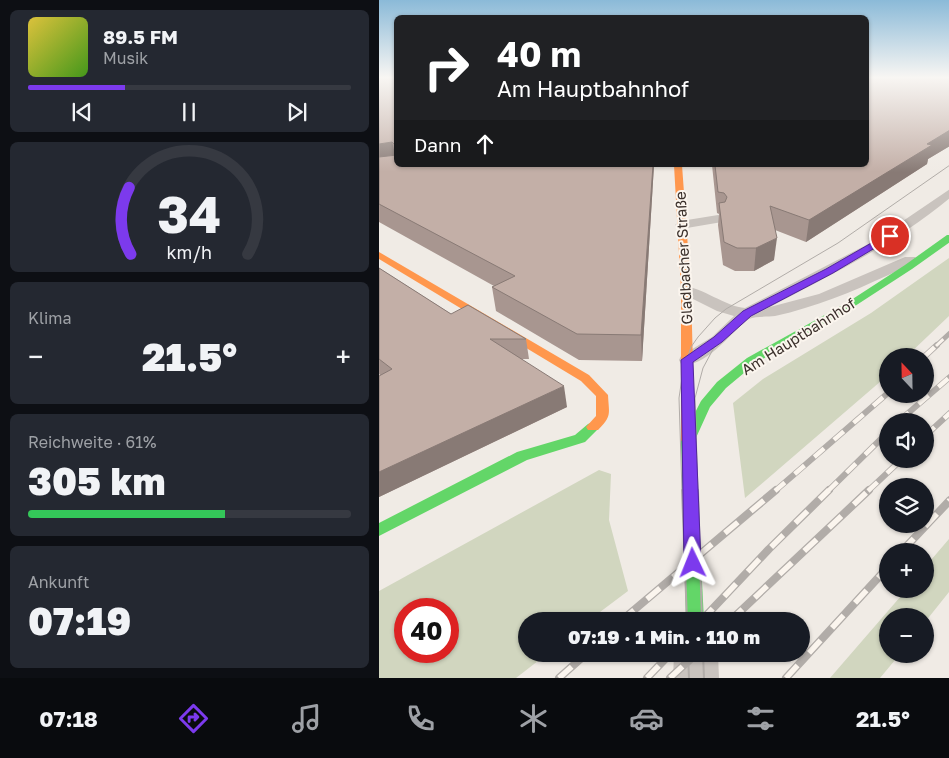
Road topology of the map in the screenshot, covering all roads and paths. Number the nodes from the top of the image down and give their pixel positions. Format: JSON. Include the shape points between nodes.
{"nodes":[{"id":1,"x":679,"y":167,"type":"edge"},
{"id":2,"x":949,"y":192,"type":"edge"},
{"id":3,"x":717,"y":219,"type":"dead end"},
{"id":4,"x":681,"y":225,"type":"junction"},
{"id":5,"x":949,"y":236,"type":"edge"},
{"id":6,"x":931,"y":252,"type":"junction"},
{"id":7,"x":379,"y":255,"type":"edge"},
{"id":8,"x":686,"y":290,"type":"junction"},
{"id":9,"x":747,"y":313,"type":"junction"},
{"id":10,"x":687,"y":360,"type":"junction"},
{"id":11,"x":688,"y":443,"type":"junction"},
{"id":12,"x":379,"y":530,"type":"edge"},
{"id":13,"x":695,"y":612,"type":"edge"},
{"id":14,"x":696,"y":662,"type":"edge"},
{"id":15,"x":696,"y":678,"type":"edge"}],
"edges":[{"from":1,"to":4,"type":"street","name":"Gladbacher Straße"},
{"from":2,"to":9,"type":"lane","via":[[877,245]]},
{"from":3,"to":4,"type":"lane"},
{"from":4,"to":8,"type":"street","name":"Gladbacher Straße"},
{"from":5,"to":6,"type":"street","name":"Am Hauptbahnhof"},
{"from":6,"to":9,"type":"lane","name":"Am Hauptbahnhof","via":[[804,305]]},
{"from":6,"to":11,"type":"street","name":"Am Hauptbahnhof","via":[[728,380],[709,400]]},
{"from":7,"to":12,"type":"street","via":[[585,378],[602,395],[603,417],[580,439],[522,456]]},
{"from":8,"to":9,"type":"lane","name":"Am Hauptbahnhof","via":[[726,309]]},
{"from":8,"to":10,"type":"street","name":"Gladbacher Straße"},
{"from":9,"to":10,"type":"lane","via":[[718,340]]},
{"from":10,"to":11,"type":"street","name":"Gladbacher Straße"},
{"from":11,"to":13,"type":"street","name":"Gladbacher Straße"},
{"from":14,"to":15,"type":"street"}]}
